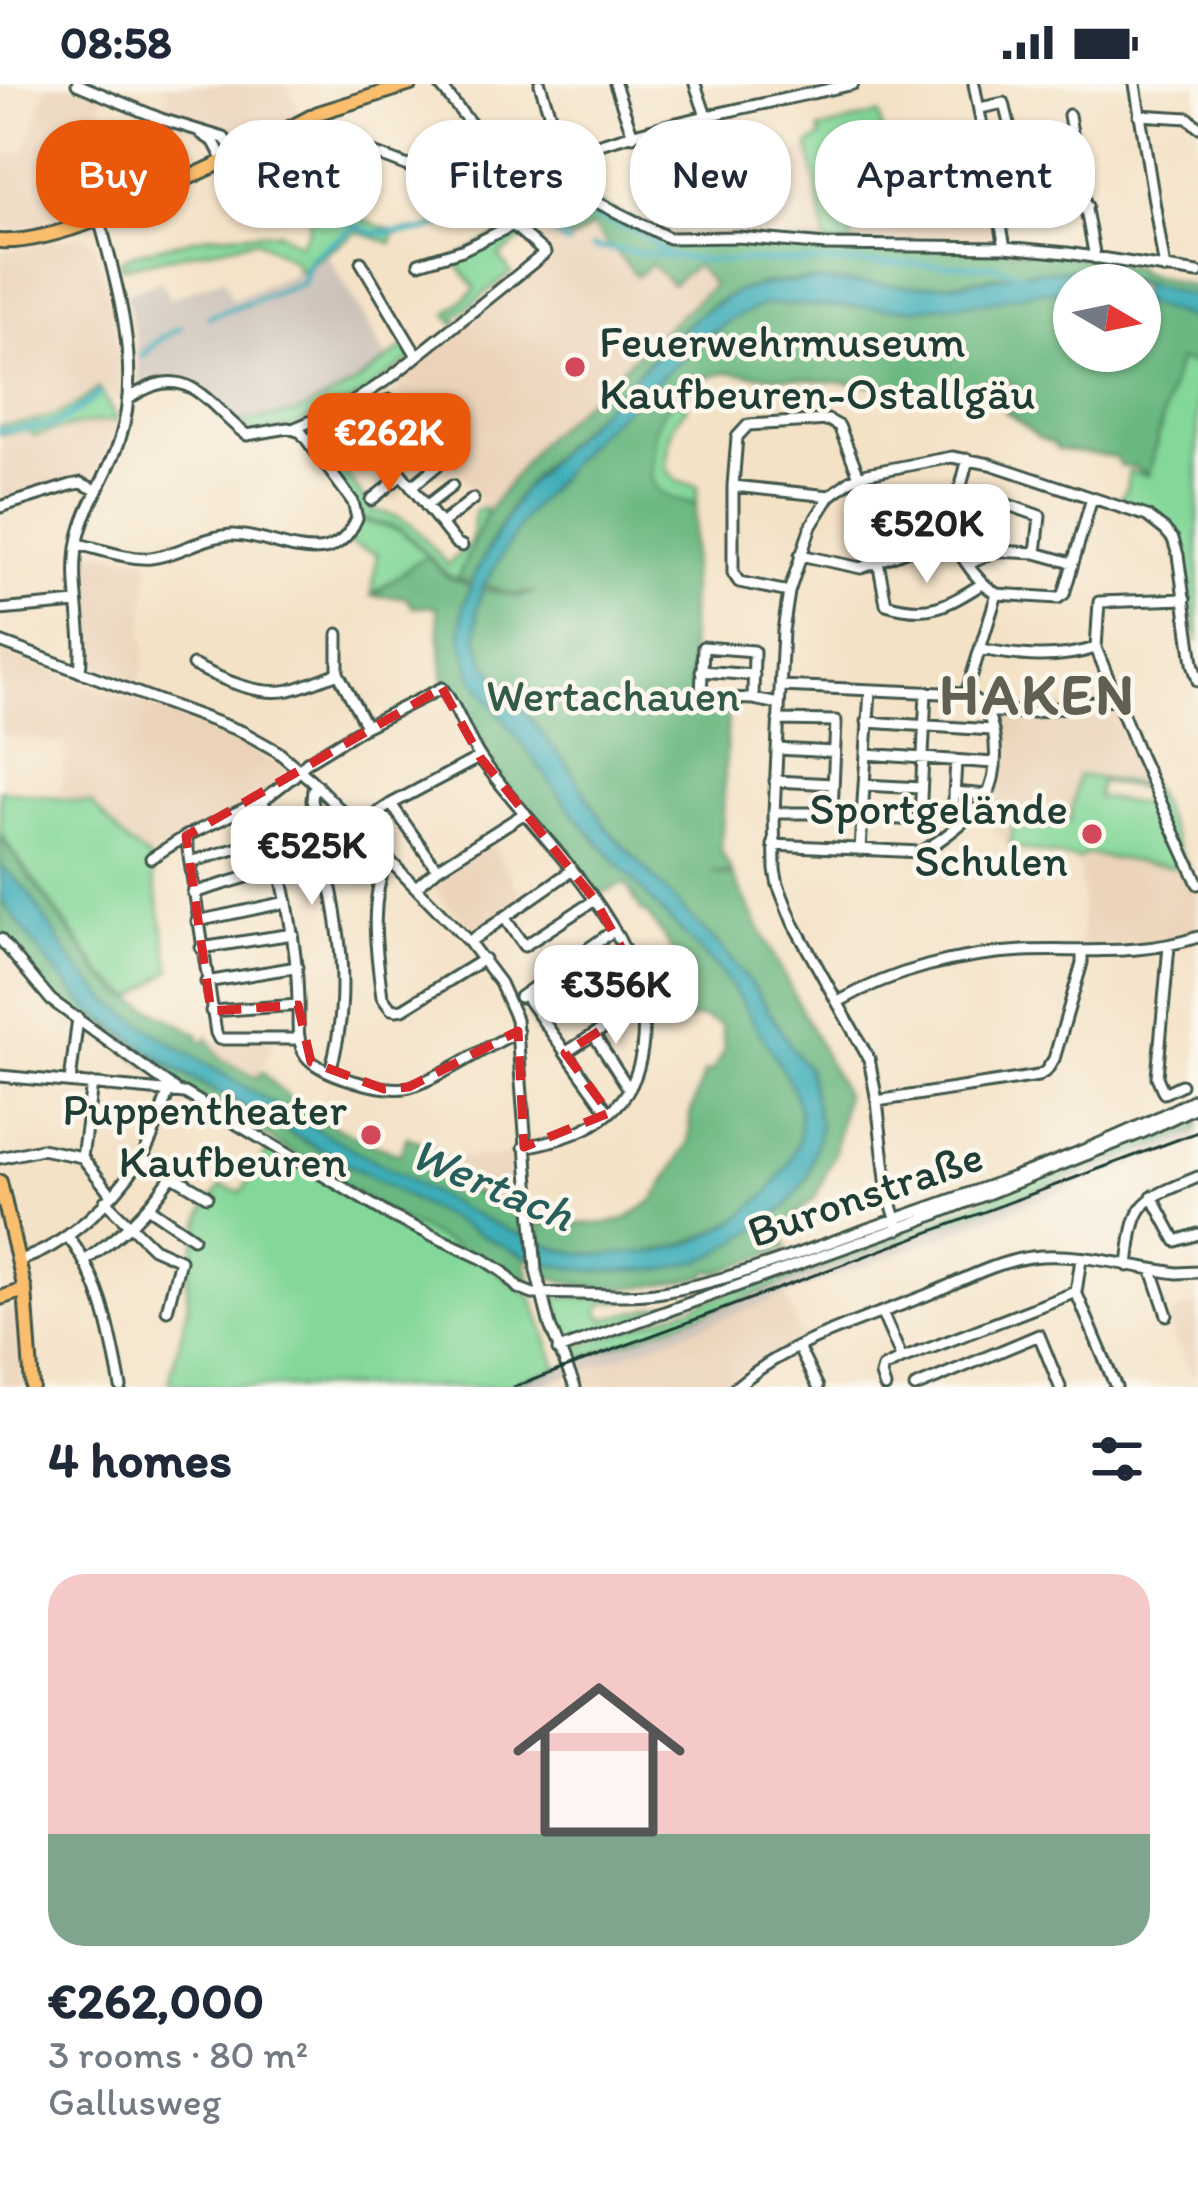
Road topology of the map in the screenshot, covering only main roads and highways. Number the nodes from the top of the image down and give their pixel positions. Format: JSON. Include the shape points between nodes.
{"nodes":[{"id":1,"x":411,"y":84,"type":"edge"},
{"id":2,"x":0,"y":241,"type":"edge"},
{"id":3,"x":0,"y":1182,"type":"edge"},
{"id":4,"x":25,"y":1290,"type":"junction"},
{"id":5,"x":0,"y":1298,"type":"edge"},
{"id":6,"x":32,"y":1387,"type":"edge"}],
"edges":[{"from":1,"to":2,"type":"main road","via":[[330,108],[99,219]]},
{"from":3,"to":4,"type":"main road"},
{"from":4,"to":5,"type":"main road"},
{"from":4,"to":6,"type":"main road"}]}
